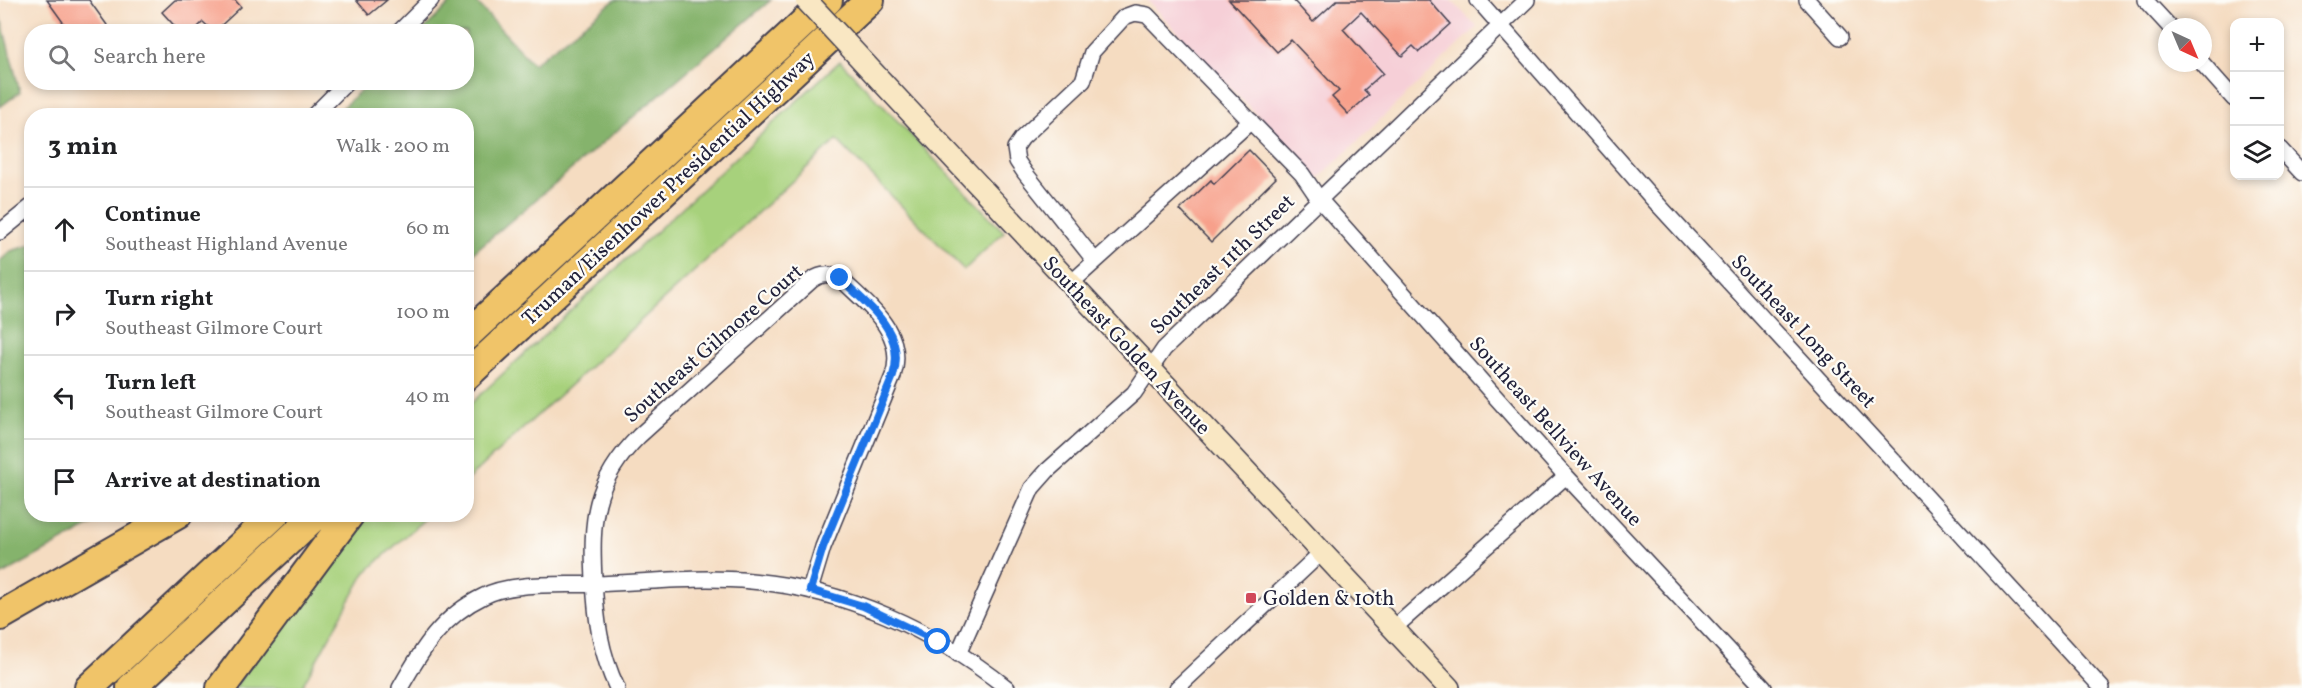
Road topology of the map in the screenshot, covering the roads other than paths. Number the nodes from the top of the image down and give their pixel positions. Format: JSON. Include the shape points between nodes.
{"nodes":[{"id":1,"x":430,"y":0,"type":"edge"},
{"id":2,"x":806,"y":0,"type":"edge"},
{"id":3,"x":828,"y":0,"type":"edge"},
{"id":4,"x":870,"y":0,"type":"edge"},
{"id":5,"x":1478,"y":0,"type":"edge"},
{"id":6,"x":1527,"y":0,"type":"edge"},
{"id":7,"x":1807,"y":0,"type":"edge"},
{"id":8,"x":2145,"y":0,"type":"edge"},
{"id":9,"x":2162,"y":18,"type":"edge"},
{"id":10,"x":407,"y":24,"type":"edge"},
{"id":11,"x":1501,"y":24,"type":"junction"},
{"id":12,"x":1840,"y":37,"type":"dead end"},
{"id":13,"x":2210,"y":72,"type":"edge"},
{"id":14,"x":339,"y":90,"type":"edge"},
{"id":15,"x":2230,"y":94,"type":"edge"},
{"id":16,"x":321,"y":108,"type":"edge"},
{"id":17,"x":1251,"y":121,"type":"junction"},
{"id":18,"x":2284,"y":153,"type":"edge"},
{"id":19,"x":2302,"y":173,"type":"edge"},
{"id":20,"x":634,"y":181,"type":"junction"},
{"id":21,"x":1320,"y":199,"type":"junction"},
{"id":22,"x":24,"y":212,"type":"edge"},
{"id":23,"x":0,"y":232,"type":"edge"},
{"id":24,"x":1095,"y":261,"type":"junction"},
{"id":25,"x":1070,"y":284,"type":"junction"},
{"id":26,"x":474,"y":308,"type":"edge"},
{"id":27,"x":518,"y":327,"type":"junction"},
{"id":28,"x":474,"y":329,"type":"edge"},
{"id":29,"x":474,"y":368,"type":"edge"},
{"id":30,"x":1149,"y":369,"type":"junction"},
{"id":31,"x":474,"y":379,"type":"edge"},
{"id":32,"x":1566,"y":476,"type":"junction"},
{"id":33,"x":164,"y":522,"type":"edge"},
{"id":34,"x":266,"y":522,"type":"edge"},
{"id":35,"x":308,"y":522,"type":"edge"},
{"id":36,"x":344,"y":522,"type":"edge"},
{"id":37,"x":1322,"y":552,"type":"junction"},
{"id":38,"x":594,"y":584,"type":"junction"},
{"id":39,"x":810,"y":590,"type":"junction"},
{"id":40,"x":0,"y":616,"type":"edge"},
{"id":41,"x":1394,"y":628,"type":"junction"},
{"id":42,"x":958,"y":654,"type":"junction"},
{"id":43,"x":88,"y":688,"type":"edge"},
{"id":44,"x":131,"y":688,"type":"edge"},
{"id":45,"x":220,"y":688,"type":"edge"},
{"id":46,"x":400,"y":688,"type":"edge"},
{"id":47,"x":617,"y":688,"type":"edge"},
{"id":48,"x":1007,"y":688,"type":"edge"},
{"id":49,"x":1177,"y":688,"type":"edge"},
{"id":50,"x":1449,"y":688,"type":"edge"},
{"id":51,"x":1764,"y":688,"type":"edge"},
{"id":52,"x":2102,"y":688,"type":"edge"}],
"edges":[{"from":1,"to":10,"type":"street"},
{"from":2,"to":25,"type":"street","name":"Southeast Golden Avenue","bridge":true},
{"from":3,"to":20,"type":"highway","name":"Truman/Eisenhower Presidential Highway"},
{"from":4,"to":27,"type":"highway","name":"Truman/Eisenhower Presidential Highway"},
{"from":5,"to":11,"type":"street","name":"Southeast Long Street"},
{"from":6,"to":11,"type":"street","name":"Southeast 11th Street"},
{"from":7,"to":12,"type":"street"},
{"from":8,"to":9,"type":"street"},
{"from":11,"to":21,"type":"street","name":"Southeast 11th Street"},
{"from":11,"to":52,"type":"street","name":"Southeast Long Street","via":[[1653,199]]},
{"from":13,"to":15,"type":"street"},
{"from":14,"to":16,"type":"street"},
{"from":17,"to":21,"type":"street","name":"Southeast Bellview Avenue","via":[[1302,174]]},
{"from":17,"to":24,"type":"street"},
{"from":17,"to":24,"type":"street","name":"Southeast Bellview Avenue","via":[[1147,15],[1124,17],[1092,52],[1083,81],[1016,148],[1017,161],[1025,173]]},
{"from":18,"to":19,"type":"street"},
{"from":20,"to":26,"type":"highway","via":[[524,264]]},
{"from":20,"to":28,"type":"highway","name":"Truman/Eisenhower Presidential Highway"},
{"from":21,"to":30,"type":"street","name":"Southeast 11th Street","via":[[1164,349]]},
{"from":21,"to":32,"type":"street","name":"Southeast Bellview Avenue"},
{"from":22,"to":23,"type":"street"},
{"from":24,"to":25,"type":"street"},
{"from":25,"to":30,"type":"street","name":"Southeast Golden Avenue"},
{"from":27,"to":29,"type":"highway","name":"Truman/Eisenhower Presidential Highway"},
{"from":27,"to":31,"type":"highway"},
{"from":30,"to":37,"type":"street","name":"Southeast Golden Avenue"},
{"from":30,"to":42,"type":"street","name":"Southeast 11th Street","via":[[1134,393],[1032,489]]},
{"from":32,"to":41,"type":"street"},
{"from":32,"to":51,"type":"street","name":"Southeast Bellview Avenue"},
{"from":33,"to":40,"type":"highway"},
{"from":34,"to":43,"type":"highway"},
{"from":35,"to":44,"type":"highway"},
{"from":36,"to":45,"type":"highway"},
{"from":37,"to":41,"type":"street","name":"Southeast Golden Avenue"},
{"from":37,"to":49,"type":"street"},
{"from":38,"to":39,"type":"street","via":[[714,579]]},
{"from":38,"to":39,"type":"street","name":"Southeast Gilmore Court","via":[[592,531],[596,506],[604,483],[621,456],[812,280],[824,274],[840,278],[886,324],[897,360],[823,547]]},
{"from":38,"to":46,"type":"street","via":[[508,588],[485,595],[462,608],[434,633]]},
{"from":38,"to":47,"type":"street","via":[[599,641]]},
{"from":39,"to":42,"type":"street","via":[[894,619]]},
{"from":41,"to":50,"type":"street","name":"Southeast Golden Avenue"},
{"from":42,"to":48,"type":"street"}]}
